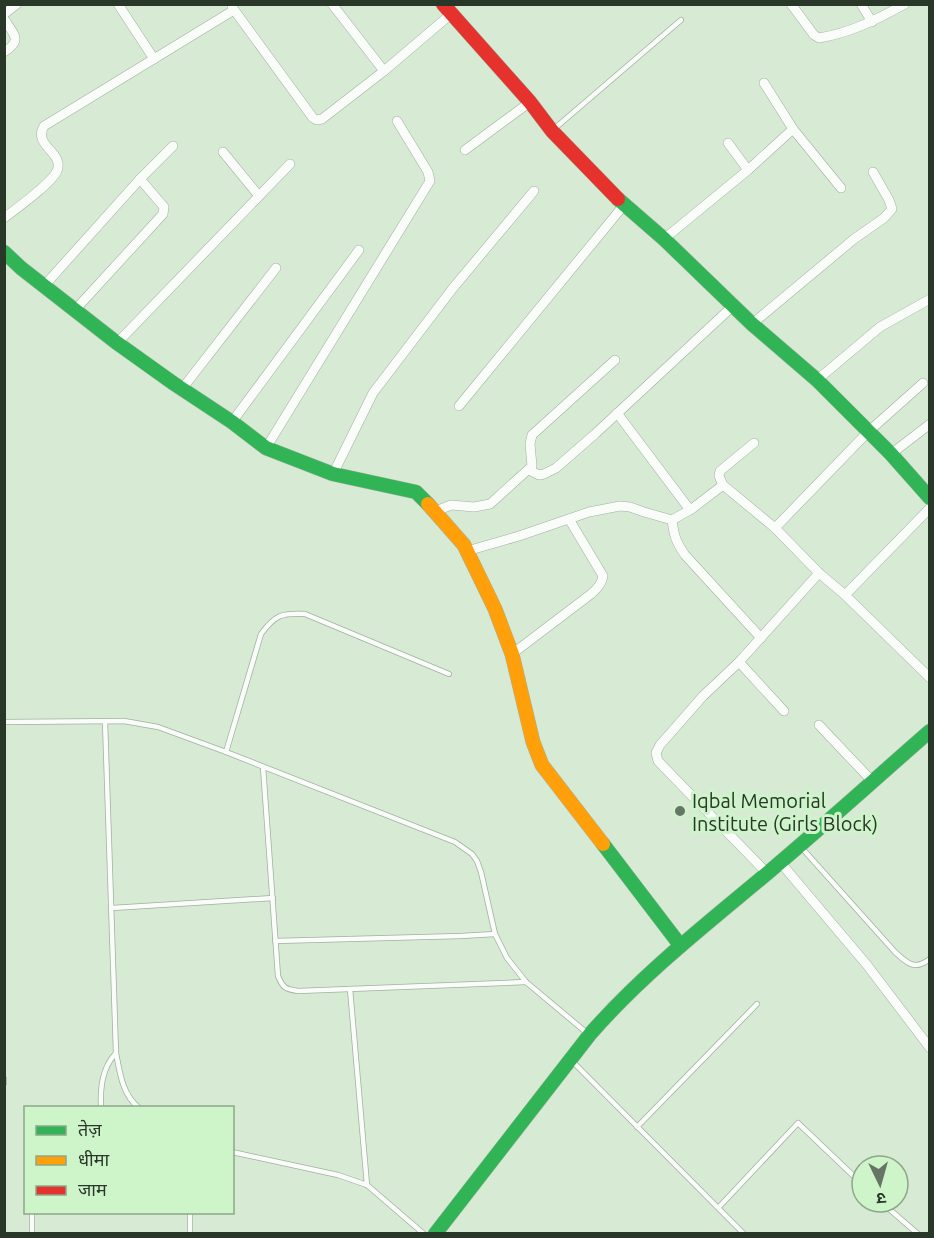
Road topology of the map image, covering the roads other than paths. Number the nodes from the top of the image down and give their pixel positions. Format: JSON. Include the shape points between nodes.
{"nodes":[{"id":1,"x":17,"y":4,"type":"edge"},
{"id":2,"x":118,"y":4,"type":"edge"},
{"id":3,"x":332,"y":4,"type":"edge"},
{"id":4,"x":792,"y":4,"type":"edge"},
{"id":5,"x":861,"y":4,"type":"edge"},
{"id":6,"x":905,"y":4,"type":"edge"},
{"id":7,"x":232,"y":7,"type":"edge"},
{"id":8,"x":447,"y":9,"type":"edge"},
{"id":9,"x":4,"y":14,"type":"edge"},
{"id":10,"x":4,"y":19,"type":"edge"},
{"id":11,"x":681,"y":20,"type":"dead end"},
{"id":12,"x":872,"y":22,"type":"junction"},
{"id":13,"x":4,"y":52,"type":"edge"},
{"id":14,"x":154,"y":59,"type":"junction"},
{"id":15,"x":384,"y":71,"type":"junction"},
{"id":16,"x":764,"y":83,"type":"dead end"},
{"id":17,"x":530,"y":102,"type":"junction"},
{"id":18,"x":397,"y":121,"type":"dead end"},
{"id":19,"x":793,"y":129,"type":"junction"},
{"id":20,"x":552,"y":131,"type":"junction"},
{"id":21,"x":728,"y":143,"type":"dead end"},
{"id":22,"x":173,"y":146,"type":"dead end"},
{"id":23,"x":465,"y":150,"type":"dead end"},
{"id":24,"x":223,"y":152,"type":"dead end"},
{"id":25,"x":290,"y":164,"type":"dead end"},
{"id":26,"x":748,"y":170,"type":"junction"},
{"id":27,"x":873,"y":172,"type":"dead end"},
{"id":28,"x":140,"y":179,"type":"junction"},
{"id":29,"x":841,"y":188,"type":"dead end"},
{"id":30,"x":534,"y":191,"type":"dead end"},
{"id":31,"x":259,"y":196,"type":"junction"},
{"id":32,"x":624,"y":206,"type":"junction"},
{"id":33,"x":4,"y":218,"type":"edge"},
{"id":34,"x":664,"y":239,"type":"junction"},
{"id":35,"x":359,"y":250,"type":"dead end"},
{"id":36,"x":4,"y":252,"type":"edge"},
{"id":37,"x":276,"y":268,"type":"dead end"},
{"id":38,"x":44,"y":286,"type":"junction"},
{"id":39,"x":930,"y":299,"type":"edge"},
{"id":40,"x":734,"y":305,"type":"junction"},
{"id":41,"x":75,"y":310,"type":"junction"},
{"id":42,"x":752,"y":324,"type":"junction"},
{"id":43,"x":117,"y":342,"type":"junction"},
{"id":44,"x":615,"y":360,"type":"dead end"},
{"id":45,"x":817,"y":380,"type":"junction"},
{"id":46,"x":923,"y":383,"type":"dead end"},
{"id":47,"x":182,"y":389,"type":"junction"},
{"id":48,"x":459,"y":406,"type":"dead end"},
{"id":49,"x":617,"y":413,"type":"junction"},
{"id":50,"x":232,"y":422,"type":"junction"},
{"id":51,"x":930,"y":424,"type":"edge"},
{"id":52,"x":868,"y":432,"type":"junction"},
{"id":53,"x":754,"y":443,"type":"dead end"},
{"id":54,"x":266,"y":448,"type":"junction"},
{"id":55,"x":891,"y":454,"type":"junction"},
{"id":56,"x":529,"y":470,"type":"junction"},
{"id":57,"x":333,"y":474,"type":"junction"},
{"id":58,"x":723,"y":485,"type":"junction"},
{"id":59,"x":930,"y":498,"type":"edge"},
{"id":60,"x":930,"y":508,"type":"edge"},
{"id":61,"x":690,"y":510,"type":"junction"},
{"id":62,"x":436,"y":511,"type":"junction"},
{"id":63,"x":569,"y":519,"type":"junction"},
{"id":64,"x":672,"y":520,"type":"junction"},
{"id":65,"x":775,"y":528,"type":"junction"},
{"id":66,"x":467,"y":551,"type":"junction"},
{"id":67,"x":819,"y":573,"type":"junction"},
{"id":68,"x":845,"y":595,"type":"junction"},
{"id":69,"x":761,"y":638,"type":"junction"},
{"id":70,"x":512,"y":654,"type":"junction"},
{"id":71,"x":739,"y":662,"type":"junction"},
{"id":72,"x":449,"y":674,"type":"dead end"},
{"id":73,"x":930,"y":678,"type":"edge"},
{"id":74,"x":784,"y":711,"type":"dead end"},
{"id":75,"x":105,"y":721,"type":"junction"},
{"id":76,"x":4,"y":722,"type":"edge"},
{"id":77,"x":819,"y":725,"type":"dead end"},
{"id":78,"x":930,"y":731,"type":"edge"},
{"id":79,"x":226,"y":752,"type":"junction"},
{"id":80,"x":263,"y":767,"type":"junction"},
{"id":81,"x":872,"y":781,"type":"junction"},
{"id":82,"x":799,"y":845,"type":"junction"},
{"id":83,"x":780,"y":862,"type":"junction"},
{"id":84,"x":767,"y":873,"type":"junction"},
{"id":85,"x":273,"y":898,"type":"junction"},
{"id":86,"x":112,"y":908,"type":"junction"},
{"id":87,"x":495,"y":934,"type":"junction"},
{"id":88,"x":275,"y":941,"type":"junction"},
{"id":89,"x":680,"y":945,"type":"junction"},
{"id":90,"x":930,"y":959,"type":"edge"},
{"id":91,"x":526,"y":982,"type":"junction"},
{"id":92,"x":350,"y":989,"type":"junction"},
{"id":93,"x":757,"y":1004,"type":"dead end"},
{"id":94,"x":589,"y":1035,"type":"junction"},
{"id":95,"x":930,"y":1048,"type":"edge"},
{"id":96,"x":116,"y":1053,"type":"junction"},
{"id":97,"x":571,"y":1060,"type":"junction"},
{"id":98,"x":101,"y":1106,"type":"edge"},
{"id":99,"x":138,"y":1106,"type":"edge"},
{"id":100,"x":638,"y":1127,"type":"junction"},
{"id":101,"x":234,"y":1152,"type":"edge"},
{"id":102,"x":850,"y":1173,"type":"edge"},
{"id":103,"x":367,"y":1185,"type":"junction"},
{"id":104,"x":719,"y":1207,"type":"junction"},
{"id":105,"x":32,"y":1214,"type":"edge"},
{"id":106,"x":190,"y":1214,"type":"edge"},
{"id":107,"x":895,"y":1214,"type":"edge"},
{"id":108,"x":32,"y":1233,"type":"edge"},
{"id":109,"x":190,"y":1233,"type":"edge"},
{"id":110,"x":424,"y":1233,"type":"edge"},
{"id":111,"x":435,"y":1233,"type":"edge"},
{"id":112,"x":744,"y":1233,"type":"edge"},
{"id":113,"x":918,"y":1233,"type":"edge"}],
"edges":[{"from":1,"to":9,"type":"street"},
{"from":2,"to":14,"type":"street"},
{"from":3,"to":15,"type":"street"},
{"from":4,"to":12,"type":"street","via":[[819,38]]},
{"from":5,"to":12,"type":"street"},
{"from":6,"to":12,"type":"street"},
{"from":7,"to":14,"type":"street"},
{"from":7,"to":15,"type":"street","via":[[316,120]]},
{"from":8,"to":15,"type":"street"},
{"from":8,"to":17,"type":"street"},
{"from":10,"to":13,"type":"street","via":[[16,42]]},
{"from":11,"to":20,"type":"lane"},
{"from":14,"to":33,"type":"street","via":[[44,126],[41,136],[56,157],[58,169]]},
{"from":16,"to":19,"type":"street"},
{"from":17,"to":20,"type":"street"},
{"from":17,"to":23,"type":"street"},
{"from":18,"to":54,"type":"street","via":[[430,180]]},
{"from":19,"to":26,"type":"street"},
{"from":19,"to":29,"type":"street"},
{"from":20,"to":32,"type":"street"},
{"from":21,"to":26,"type":"street"},
{"from":22,"to":28,"type":"street"},
{"from":24,"to":31,"type":"street"},
{"from":25,"to":31,"type":"street"},
{"from":26,"to":34,"type":"street"},
{"from":27,"to":42,"type":"street","via":[[892,210]]},
{"from":28,"to":38,"type":"street"},
{"from":28,"to":41,"type":"street","via":[[164,207],[163,214]]},
{"from":30,"to":57,"type":"street","via":[[373,393]]},
{"from":31,"to":43,"type":"street"},
{"from":32,"to":34,"type":"street"},
{"from":32,"to":48,"type":"street"},
{"from":34,"to":40,"type":"street"},
{"from":35,"to":50,"type":"street"},
{"from":36,"to":38,"type":"street"},
{"from":37,"to":47,"type":"street"},
{"from":38,"to":41,"type":"street"},
{"from":39,"to":45,"type":"street","via":[[880,327]]},
{"from":40,"to":42,"type":"street"},
{"from":40,"to":49,"type":"street"},
{"from":41,"to":43,"type":"street"},
{"from":42,"to":45,"type":"street"},
{"from":43,"to":47,"type":"street"},
{"from":44,"to":56,"type":"street","via":[[532,435]]},
{"from":45,"to":52,"type":"street"},
{"from":46,"to":52,"type":"street"},
{"from":47,"to":50,"type":"street"},
{"from":49,"to":56,"type":"street","via":[[556,468],[539,475]]},
{"from":49,"to":61,"type":"street"},
{"from":50,"to":54,"type":"street"},
{"from":51,"to":55,"type":"street"},
{"from":52,"to":55,"type":"street"},
{"from":52,"to":65,"type":"street"},
{"from":53,"to":58,"type":"street","via":[[720,471],[718,476]]},
{"from":54,"to":57,"type":"street"},
{"from":55,"to":59,"type":"street"},
{"from":56,"to":62,"type":"street","via":[[490,504],[455,505]]},
{"from":57,"to":62,"type":"street","via":[[416,492]]},
{"from":58,"to":61,"type":"street"},
{"from":58,"to":65,"type":"street"},
{"from":60,"to":68,"type":"street"},
{"from":61,"to":64,"type":"street"},
{"from":62,"to":66,"type":"street"},
{"from":63,"to":64,"type":"street","via":[[620,506]]},
{"from":63,"to":66,"type":"street"},
{"from":63,"to":70,"type":"street","via":[[603,581]]},
{"from":64,"to":69,"type":"street","via":[[676,542],[685,555]]},
{"from":65,"to":67,"type":"street"},
{"from":66,"to":70,"type":"street"},
{"from":67,"to":68,"type":"street"},
{"from":67,"to":69,"type":"street"},
{"from":68,"to":73,"type":"street"},
{"from":69,"to":71,"type":"street"},
{"from":70,"to":89,"type":"street","via":[[542,765]]},
{"from":71,"to":74,"type":"street"},
{"from":71,"to":84,"type":"street","via":[[703,696],[660,745],[656,755]]},
{"from":72,"to":79,"type":"lane","via":[[304,614],[288,613],[272,619],[261,634]]},
{"from":75,"to":76,"type":"lane"},
{"from":75,"to":79,"type":"lane","via":[[158,727]]},
{"from":75,"to":86,"type":"lane"},
{"from":77,"to":81,"type":"street"},
{"from":78,"to":81,"type":"street"},
{"from":79,"to":80,"type":"lane"},
{"from":80,"to":85,"type":"lane"},
{"from":80,"to":87,"type":"lane","via":[[462,846],[477,861]]},
{"from":81,"to":82,"type":"street"},
{"from":82,"to":83,"type":"street"},
{"from":82,"to":90,"type":"lane","via":[[906,962],[917,965]]},
{"from":83,"to":84,"type":"street"},
{"from":83,"to":95,"type":"street","via":[[867,965]]},
{"from":84,"to":89,"type":"street"},
{"from":85,"to":86,"type":"lane"},
{"from":85,"to":88,"type":"lane"},
{"from":86,"to":96,"type":"lane"},
{"from":87,"to":88,"type":"lane"},
{"from":87,"to":91,"type":"lane"},
{"from":88,"to":92,"type":"lane","via":[[278,976],[286,989]]},
{"from":89,"to":94,"type":"street"},
{"from":91,"to":92,"type":"lane"},
{"from":91,"to":94,"type":"lane"},
{"from":92,"to":103,"type":"lane"},
{"from":93,"to":100,"type":"lane"},
{"from":94,"to":97,"type":"street"},
{"from":96,"to":98,"type":"lane","via":[[105,1070]]},
{"from":96,"to":99,"type":"lane","via":[[124,1087]]},
{"from":97,"to":100,"type":"lane"},
{"from":97,"to":111,"type":"street"},
{"from":100,"to":104,"type":"lane"},
{"from":101,"to":103,"type":"lane"},
{"from":102,"to":104,"type":"lane","via":[[798,1123]]},
{"from":103,"to":110,"type":"lane"},
{"from":104,"to":112,"type":"lane"},
{"from":105,"to":108,"type":"lane"},
{"from":106,"to":109,"type":"lane"},
{"from":107,"to":113,"type":"lane"}]}
